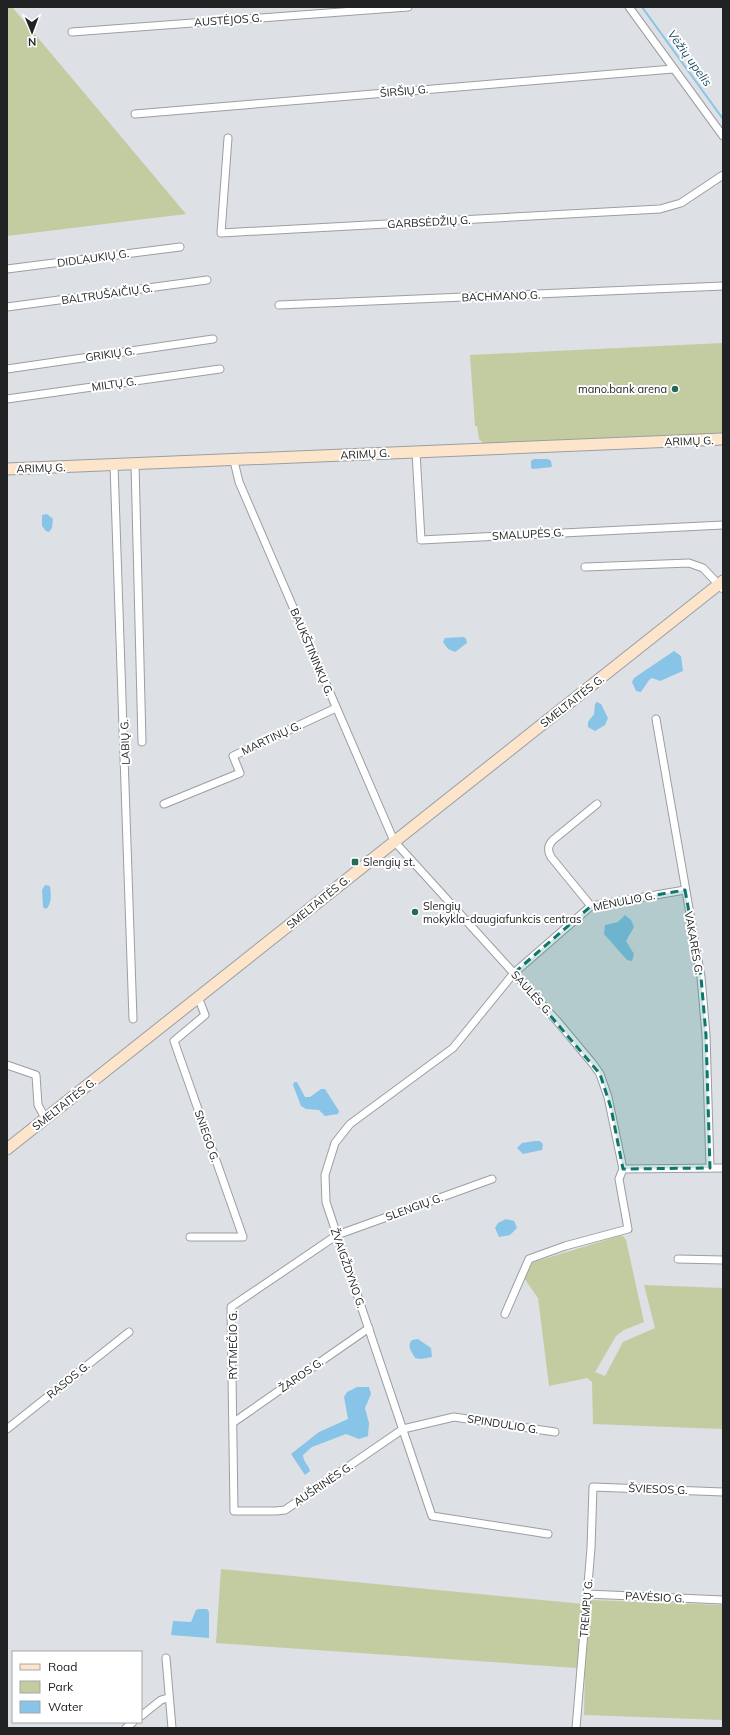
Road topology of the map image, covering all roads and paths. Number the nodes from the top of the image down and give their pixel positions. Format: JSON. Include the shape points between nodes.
{"nodes":[{"id":1,"x":408,"y":7,"type":"edge"},
{"id":2,"x":629,"y":7,"type":"edge"},
{"id":3,"x":72,"y":32,"type":"dead end"},
{"id":4,"x":673,"y":69,"type":"junction"},
{"id":5,"x":135,"y":114,"type":"dead end"},
{"id":6,"x":723,"y":136,"type":"edge"},
{"id":7,"x":228,"y":138,"type":"dead end"},
{"id":8,"x":723,"y":175,"type":"edge"},
{"id":9,"x":180,"y":246,"type":"dead end"},
{"id":10,"x":7,"y":269,"type":"edge"},
{"id":11,"x":207,"y":280,"type":"dead end"},
{"id":12,"x":723,"y":286,"type":"edge"},
{"id":13,"x":279,"y":305,"type":"dead end"},
{"id":14,"x":7,"y":307,"type":"edge"},
{"id":15,"x":213,"y":339,"type":"dead end"},
{"id":16,"x":7,"y":368,"type":"edge"},
{"id":17,"x":220,"y":369,"type":"dead end"},
{"id":18,"x":7,"y":399,"type":"edge"},
{"id":19,"x":723,"y":439,"type":"edge"},
{"id":20,"x":416,"y":452,"type":"junction"},
{"id":21,"x":234,"y":460,"type":"junction"},
{"id":22,"x":135,"y":464,"type":"junction"},
{"id":23,"x":114,"y":465,"type":"junction"},
{"id":24,"x":7,"y":469,"type":"edge"},
{"id":25,"x":723,"y":525,"type":"edge"},
{"id":26,"x":585,"y":567,"type":"dead end"},
{"id":27,"x":722,"y":584,"type":"edge"},
{"id":28,"x":336,"y":708,"type":"junction"},
{"id":29,"x":656,"y":719,"type":"dead end"},
{"id":30,"x":142,"y":742,"type":"dead end"},
{"id":31,"x":164,"y":804,"type":"dead end"},
{"id":32,"x":597,"y":804,"type":"dead end"},
{"id":33,"x":394,"y":841,"type":"junction"},
{"id":34,"x":685,"y":890,"type":"junction"},
{"id":35,"x":591,"y":906,"type":"junction"},
{"id":36,"x":514,"y":973,"type":"junction"},
{"id":37,"x":198,"y":997,"type":"junction"},
{"id":38,"x":133,"y":1019,"type":"dead end"},
{"id":39,"x":7,"y":1065,"type":"edge"},
{"id":40,"x":45,"y":1118,"type":"junction"},
{"id":41,"x":7,"y":1149,"type":"edge"},
{"id":42,"x":710,"y":1168,"type":"junction"},
{"id":43,"x":723,"y":1168,"type":"edge"},
{"id":44,"x":623,"y":1170,"type":"junction"},
{"id":45,"x":492,"y":1179,"type":"dead end"},
{"id":46,"x":336,"y":1235,"type":"junction"},
{"id":47,"x":190,"y":1237,"type":"dead end"},
{"id":48,"x":678,"y":1259,"type":"dead end"},
{"id":49,"x":723,"y":1260,"type":"edge"},
{"id":50,"x":505,"y":1314,"type":"dead end"},
{"id":51,"x":369,"y":1328,"type":"junction"},
{"id":52,"x":129,"y":1332,"type":"dead end"},
{"id":53,"x":234,"y":1422,"type":"junction"},
{"id":54,"x":7,"y":1429,"type":"edge"},
{"id":55,"x":403,"y":1429,"type":"junction"},
{"id":56,"x":555,"y":1432,"type":"dead end"},
{"id":57,"x":593,"y":1487,"type":"joint"},
{"id":58,"x":723,"y":1492,"type":"edge"},
{"id":59,"x":234,"y":1511,"type":"joint"},
{"id":60,"x":548,"y":1534,"type":"dead end"},
{"id":61,"x":587,"y":1594,"type":"junction"},
{"id":62,"x":723,"y":1600,"type":"edge"},
{"id":63,"x":166,"y":1658,"type":"dead end"},
{"id":64,"x":168,"y":1698,"type":"junction"},
{"id":65,"x":142,"y":1715,"type":"edge"},
{"id":66,"x":172,"y":1728,"type":"edge"},
{"id":67,"x":576,"y":1728,"type":"edge"}],
"edges":[{"from":1,"to":3,"type":"street","name":"AUSTĖJOS G."},
{"from":2,"to":4,"type":"street"},
{"from":4,"to":5,"type":"street","name":"ŠIRŠIŲ G."},
{"from":4,"to":6,"type":"street"},
{"from":7,"to":8,"type":"street","name":"GARBSĖDŽIŲ G.","via":[[221,234],[660,209],[681,203]]},
{"from":9,"to":10,"type":"street","name":"DIDLAUKIŲ G."},
{"from":11,"to":14,"type":"street","name":"BALTRUŠAIČIŲ G."},
{"from":12,"to":13,"type":"street","name":"BACHMANO G."},
{"from":15,"to":16,"type":"street","name":"GRIKIŲ G."},
{"from":17,"to":18,"type":"street","name":"MILTŲ G."},
{"from":19,"to":20,"type":"main road","name":"ARIMŲ G."},
{"from":20,"to":21,"type":"main road","name":"ARIMŲ G."},
{"from":20,"to":25,"type":"street","name":"SMALUPĖS G.","via":[[421,540]]},
{"from":21,"to":22,"type":"main road","name":"ARIMŲ G."},
{"from":21,"to":28,"type":"street","name":"BAUKŠTININKŲ G.","via":[[239,482]]},
{"from":22,"to":23,"type":"main road","name":"ARIMŲ G."},
{"from":22,"to":30,"type":"street"},
{"from":23,"to":24,"type":"main road","name":"ARIMŲ G."},
{"from":23,"to":38,"type":"street","name":"LABIŲ G."},
{"from":26,"to":27,"type":"street","via":[[689,562],[703,568]]},
{"from":27,"to":33,"type":"main road","name":"SMELTAITĖS G."},
{"from":28,"to":31,"type":"street","name":"MARTINŲ G.","via":[[233,756],[240,773]]},
{"from":28,"to":33,"type":"street","name":"BAUKŠTININKŲ G."},
{"from":29,"to":34,"type":"street","name":"VAKARĖS G."},
{"from":32,"to":35,"type":"street","via":[[553,840],[548,849],[551,857]]},
{"from":33,"to":36,"type":"street","name":"SAULĖS G."},
{"from":33,"to":37,"type":"main road","name":"SMELTAITĖS G."},
{"from":34,"to":35,"type":"street","name":"MĖNULIO G."},
{"from":34,"to":42,"type":"street","name":"VAKARĖS G.","via":[[701,977],[706,1034]]},
{"from":35,"to":36,"type":"street","name":"MĖNULIO G."},
{"from":36,"to":44,"type":"street","name":"SAULĖS G.","via":[[600,1074],[611,1108]]},
{"from":36,"to":46,"type":"street","name":"ŽVAIGŽDYNO G.","via":[[453,1048],[350,1124],[340,1135],[325,1175],[326,1202]]},
{"from":37,"to":40,"type":"main road","name":"SMELTAITĖS G."},
{"from":37,"to":47,"type":"street","name":"SNIEGO G.","via":[[205,1014],[174,1040],[243,1237]]},
{"from":39,"to":40,"type":"street","via":[[36,1075],[38,1106]]},
{"from":40,"to":41,"type":"main road","name":"SMELTAITĖS G."},
{"from":42,"to":43,"type":"street"},
{"from":42,"to":44,"type":"street"},
{"from":44,"to":50,"type":"street","name":"SAULĖS G.","via":[[619,1179],[628,1230],[565,1246],[529,1260]]},
{"from":45,"to":46,"type":"street","name":"SLENGIŲ G."},
{"from":46,"to":51,"type":"street","name":"ŽVAIGŽDYNO G."},
{"from":46,"to":53,"type":"street","name":"RYTMEČIO G.","via":[[231,1307]]},
{"from":48,"to":49,"type":"street"},
{"from":51,"to":53,"type":"street","name":"ŽAROS G."},
{"from":51,"to":55,"type":"street","name":"ŽVAIGŽDYNO G."},
{"from":52,"to":54,"type":"street","name":"RASOS G."},
{"from":53,"to":59,"type":"street","name":"RYTMEČIO G."},
{"from":55,"to":56,"type":"street","name":"SPINDULIO G.","via":[[454,1417]]},
{"from":55,"to":59,"type":"street","name":"AUŠRINĖS G.","via":[[285,1510]]},
{"from":55,"to":60,"type":"street","name":"ŽVAIGŽDYNO G.","via":[[432,1516]]},
{"from":57,"to":58,"type":"street","name":"ŠVIESOS G."},
{"from":57,"to":61,"type":"street","name":"TREMPŲ G."},
{"from":61,"to":62,"type":"street","name":"PAVĖSIO G."},
{"from":61,"to":67,"type":"street","name":"TREMPŲ G."},
{"from":63,"to":64,"type":"street"},
{"from":64,"to":65,"type":"street","via":[[161,1700]]},
{"from":64,"to":66,"type":"street"}]}
